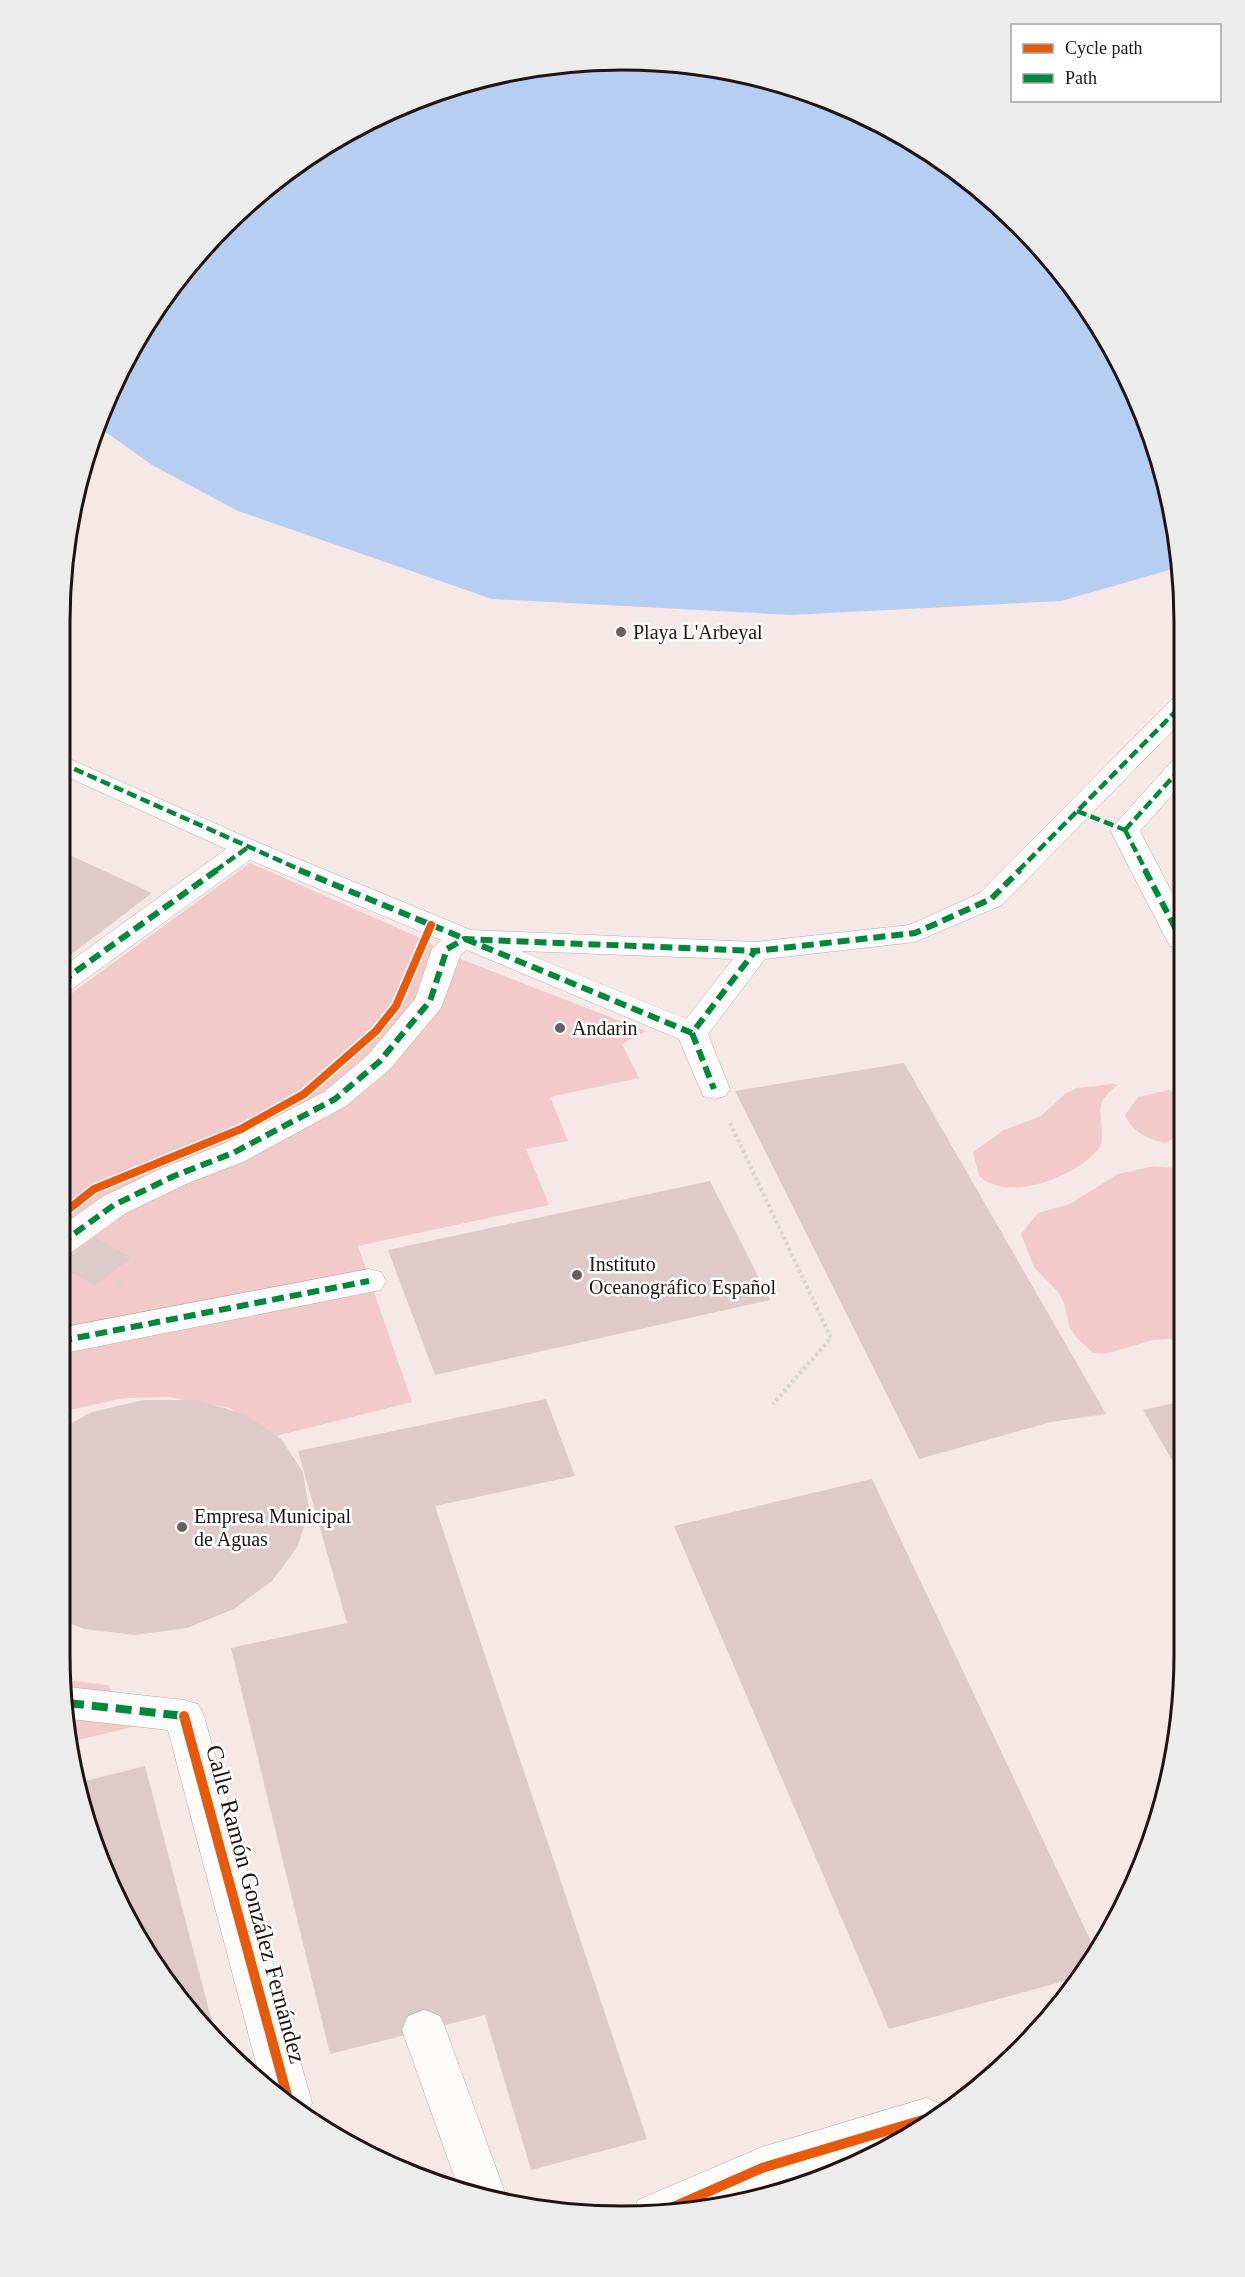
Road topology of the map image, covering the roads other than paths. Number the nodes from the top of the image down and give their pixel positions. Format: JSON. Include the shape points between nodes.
{"nodes":[{"id":1,"x":1174,"y":713,"type":"edge"},
{"id":2,"x":70,"y":767,"type":"edge"},
{"id":3,"x":1174,"y":776,"type":"edge"},
{"id":4,"x":1077,"y":811,"type":"junction"},
{"id":5,"x":1125,"y":830,"type":"junction"},
{"id":6,"x":247,"y":848,"type":"junction"},
{"id":7,"x":1174,"y":925,"type":"edge"},
{"id":8,"x":464,"y":939,"type":"junction"},
{"id":9,"x":755,"y":951,"type":"junction"},
{"id":10,"x":70,"y":976,"type":"edge"},
{"id":11,"x":692,"y":1033,"type":"junction"},
{"id":12,"x":714,"y":1089,"type":"road end"},
{"id":13,"x":70,"y":1237,"type":"edge"},
{"id":14,"x":369,"y":1281,"type":"dead end"},
{"id":15,"x":70,"y":1339,"type":"edge"},
{"id":16,"x":73,"y":1704,"type":"edge"},
{"id":17,"x":424,"y":2030,"type":"dead end"},
{"id":18,"x":286,"y":2092,"type":"edge"},
{"id":19,"x":914,"y":2123,"type":"edge"},
{"id":20,"x":482,"y":2188,"type":"edge"},
{"id":21,"x":682,"y":2203,"type":"edge"}],
"edges":[{"from":1,"to":4,"type":"street"},
{"from":2,"to":6,"type":"street"},
{"from":3,"to":5,"type":"street"},
{"from":4,"to":5,"type":"street"},
{"from":4,"to":9,"type":"street","via":[[991,899],[915,933]]},
{"from":5,"to":7,"type":"street"},
{"from":6,"to":8,"type":"street"},
{"from":6,"to":10,"type":"street"},
{"from":8,"to":9,"type":"street"},
{"from":8,"to":11,"type":"street"},
{"from":8,"to":13,"type":"street","via":[[447,949],[430,1001],[380,1062],[335,1099],[233,1154],[174,1176],[114,1205]]},
{"from":9,"to":11,"type":"street"},
{"from":11,"to":12,"type":"street"},
{"from":14,"to":15,"type":"street"},
{"from":16,"to":18,"type":"street","name":"Calle Ramón González Fernández","via":[[184,1716]]},
{"from":17,"to":20,"type":"street"},
{"from":19,"to":21,"type":"street","via":[[762,2168]]}]}
